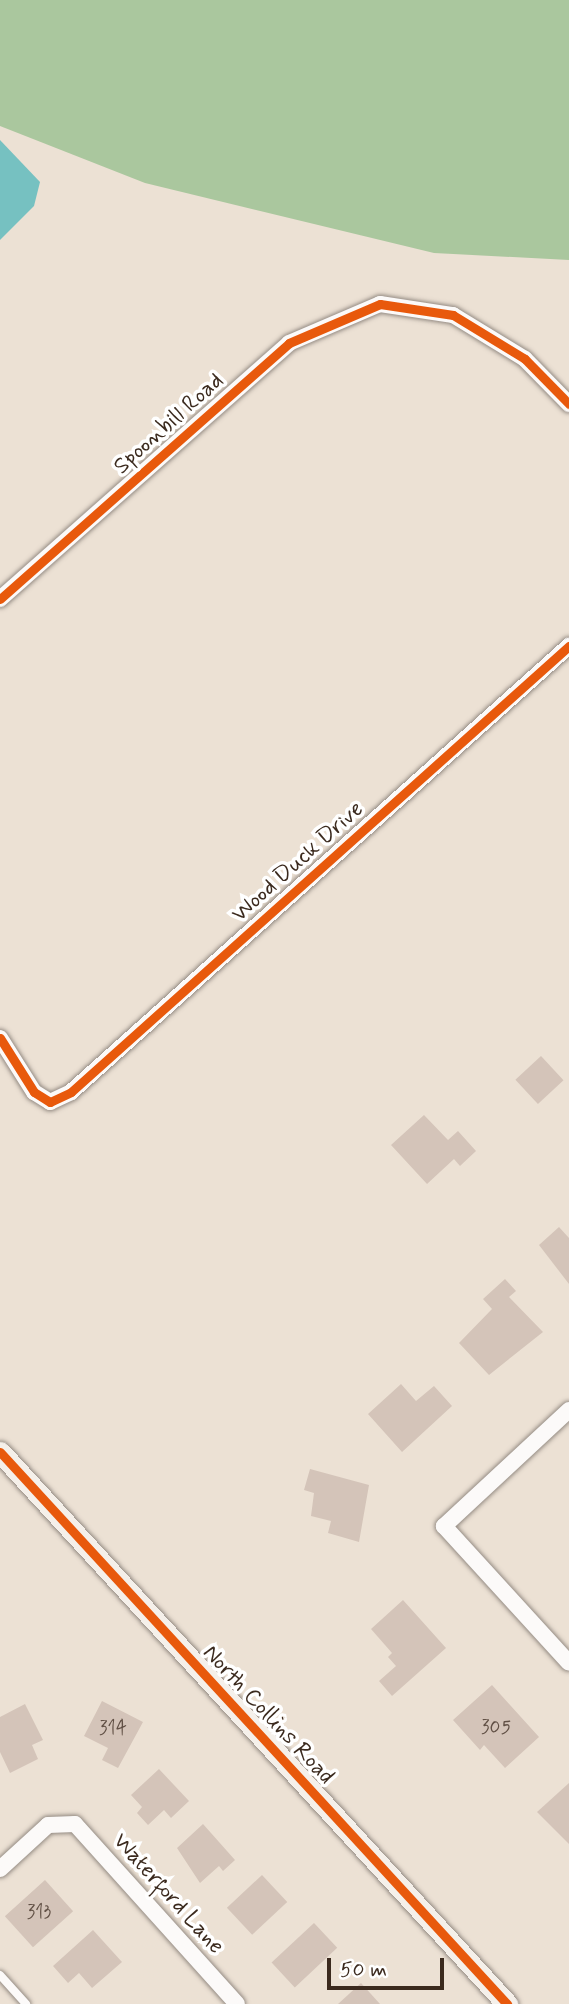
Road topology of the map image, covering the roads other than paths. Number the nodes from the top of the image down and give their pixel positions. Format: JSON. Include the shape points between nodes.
{"nodes":[{"id":1,"x":569,"y":404,"type":"edge"},
{"id":2,"x":0,"y":598,"type":"edge"},
{"id":3,"x":569,"y":646,"type":"edge"},
{"id":4,"x":0,"y":1038,"type":"edge"},
{"id":5,"x":569,"y":1410,"type":"edge"},
{"id":6,"x":0,"y":1452,"type":"edge"},
{"id":7,"x":569,"y":1663,"type":"edge"},
{"id":8,"x":0,"y":1870,"type":"edge"},
{"id":9,"x":0,"y":1975,"type":"edge"},
{"id":10,"x":26,"y":2004,"type":"edge"},
{"id":11,"x":237,"y":2004,"type":"edge"},
{"id":12,"x":507,"y":2004,"type":"edge"}],
"edges":[{"from":1,"to":2,"type":"street","name":"Spoonbill Road","via":[[525,359],[453,315],[380,304],[289,343]]},
{"from":3,"to":4,"type":"street","name":"Wood Duck Drive","via":[[71,1092],[50,1102],[34,1091]]},
{"from":5,"to":7,"type":"street","via":[[444,1526]]},
{"from":6,"to":12,"type":"street","name":"North Collins Road"},
{"from":8,"to":11,"type":"street","name":"Waterford Lane","via":[[48,1825],[61,1821],[75,1824]]},
{"from":9,"to":10,"type":"lane"}]}
